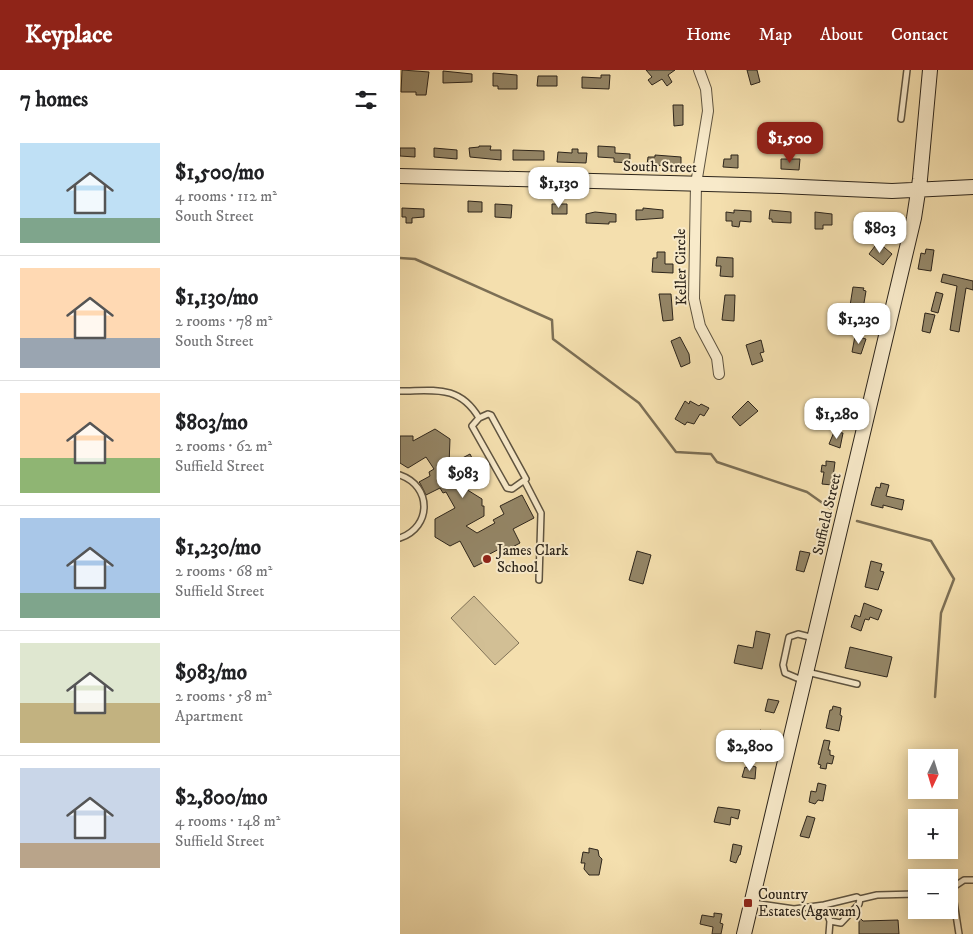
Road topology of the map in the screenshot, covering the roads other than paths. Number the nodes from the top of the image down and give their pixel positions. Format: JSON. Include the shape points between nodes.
{"nodes":[{"id":1,"x":699,"y":70,"type":"edge"},
{"id":2,"x":907,"y":70,"type":"edge"},
{"id":3,"x":930,"y":70,"type":"edge"},
{"id":4,"x":901,"y":119,"type":"dead end"},
{"id":5,"x":400,"y":176,"type":"edge"},
{"id":6,"x":696,"y":184,"type":"junction"},
{"id":7,"x":973,"y":187,"type":"edge"},
{"id":8,"x":919,"y":191,"type":"junction"},
{"id":9,"x":720,"y":374,"type":"dead end"},
{"id":10,"x":400,"y":391,"type":"edge"},
{"id":11,"x":479,"y":418,"type":"junction"},
{"id":12,"x":400,"y":476,"type":"edge"},
{"id":13,"x":525,"y":482,"type":"junction"},
{"id":14,"x":400,"y":538,"type":"edge"},
{"id":15,"x":539,"y":580,"type":"dead end"},
{"id":16,"x":815,"y":639,"type":"junction"},
{"id":17,"x":806,"y":676,"type":"junction"},
{"id":18,"x":857,"y":684,"type":"dead end"},
{"id":19,"x":973,"y":880,"type":"edge"},
{"id":20,"x":958,"y":884,"type":"edge"},
{"id":21,"x":908,"y":894,"type":"edge"},
{"id":22,"x":860,"y":900,"type":"junction"},
{"id":23,"x":752,"y":902,"type":"junction"},
{"id":24,"x":824,"y":905,"type":"junction"},
{"id":25,"x":956,"y":919,"type":"edge"},
{"id":26,"x":830,"y":921,"type":"junction"},
{"id":27,"x":744,"y":934,"type":"edge"},
{"id":28,"x":829,"y":934,"type":"edge"},
{"id":29,"x":959,"y":934,"type":"edge"}],
"edges":[{"from":1,"to":6,"type":"street","name":"Keller Circle","via":[[706,89],[708,111]]},
{"from":2,"to":4,"type":"lane"},
{"from":3,"to":8,"type":"main road","name":"Suffield Street"},
{"from":5,"to":6,"type":"main road","name":"South Street"},
{"from":6,"to":8,"type":"main road","name":"South Street"},
{"from":6,"to":9,"type":"street","name":"Keller Circle","via":[[694,300],[700,326],[717,358]]},
{"from":7,"to":8,"type":"main road","name":"South Street"},
{"from":8,"to":16,"type":"main road","name":"Suffield Street"},
{"from":10,"to":11,"type":"lane","via":[[452,393],[467,401]]},
{"from":11,"to":13,"type":"lane","via":[[491,415]]},
{"from":11,"to":13,"type":"lane","via":[[472,426],[507,488],[512,489]]},
{"from":12,"to":14,"type":"lane","via":[[416,484],[424,504],[418,525]]},
{"from":13,"to":15,"type":"lane","via":[[541,513]]},
{"from":16,"to":17,"type":"main road","name":"Suffield Street"},
{"from":16,"to":17,"type":"lane","via":[[798,634],[789,637],[784,673]]},
{"from":17,"to":18,"type":"lane"},
{"from":17,"to":23,"type":"main road","name":"Suffield Street"},
{"from":19,"to":20,"type":"lane"},
{"from":21,"to":22,"type":"lane","via":[[876,895]]},
{"from":22,"to":24,"type":"lane","via":[[857,897]]},
{"from":22,"to":26,"type":"lane","via":[[845,920]]},
{"from":23,"to":24,"type":"lane","via":[[794,909]]},
{"from":23,"to":27,"type":"main road","name":"Suffield Street"},
{"from":24,"to":26,"type":"lane"},
{"from":25,"to":29,"type":"lane"},
{"from":26,"to":28,"type":"lane"}]}
